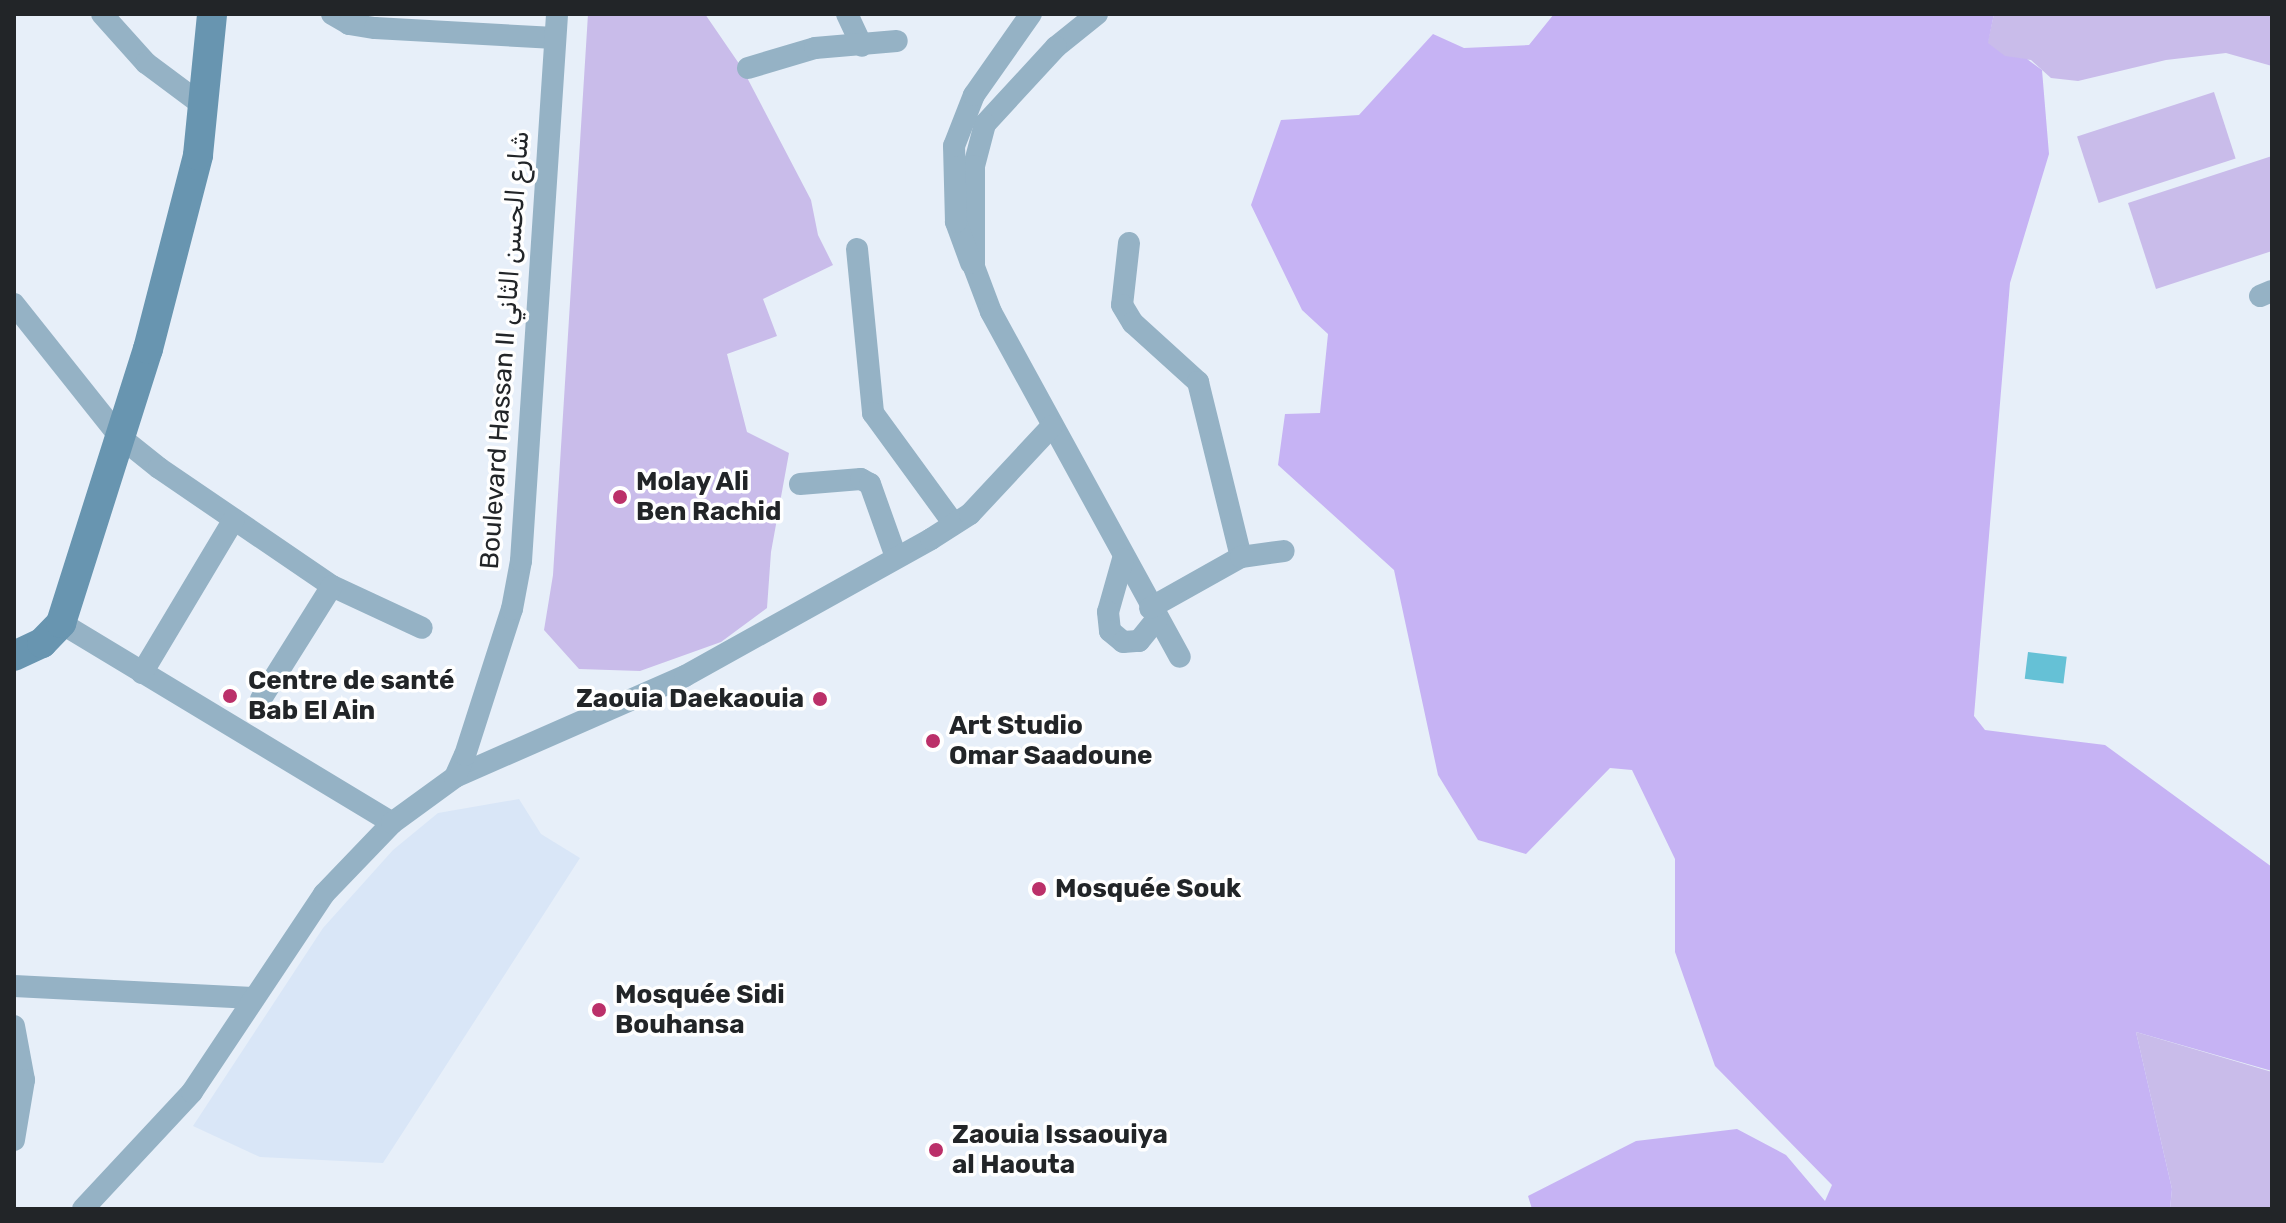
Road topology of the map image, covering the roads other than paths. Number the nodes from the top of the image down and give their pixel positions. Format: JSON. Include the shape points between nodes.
{"nodes":[{"id":1,"x":102,"y":14,"type":"edge"},
{"id":2,"x":212,"y":14,"type":"edge"},
{"id":3,"x":332,"y":14,"type":"edge"},
{"id":4,"x":557,"y":14,"type":"edge"},
{"id":5,"x":847,"y":14,"type":"edge"},
{"id":6,"x":1031,"y":14,"type":"edge"},
{"id":7,"x":1097,"y":14,"type":"edge"},
{"id":8,"x":555,"y":38,"type":"junction"},
{"id":9,"x":897,"y":41,"type":"dead end"},
{"id":10,"x":862,"y":46,"type":"junction"},
{"id":11,"x":748,"y":68,"type":"dead end"},
{"id":12,"x":205,"y":107,"type":"junction"},
{"id":13,"x":1129,"y":243,"type":"dead end"},
{"id":14,"x":857,"y":249,"type":"dead end"},
{"id":15,"x":974,"y":267,"type":"junction"},
{"id":16,"x":14,"y":304,"type":"edge"},
{"id":17,"x":1052,"y":426,"type":"junction"},
{"id":18,"x":119,"y":436,"type":"junction"},
{"id":19,"x":800,"y":484,"type":"dead end"},
{"id":20,"x":234,"y":519,"type":"junction"},
{"id":21,"x":954,"y":524,"type":"junction"},
{"id":22,"x":1284,"y":551,"type":"dead end"},
{"id":23,"x":896,"y":557,"type":"junction"},
{"id":24,"x":1241,"y":557,"type":"junction"},
{"id":25,"x":1123,"y":559,"type":"junction"},
{"id":26,"x":332,"y":586,"type":"junction"},
{"id":27,"x":1154,"y":613,"type":"junction"},
{"id":28,"x":61,"y":623,"type":"junction"},
{"id":29,"x":422,"y":628,"type":"dead end"},
{"id":30,"x":14,"y":656,"type":"edge"},
{"id":31,"x":1180,"y":657,"type":"dead end"},
{"id":32,"x":142,"y":673,"type":"junction"},
{"id":33,"x":261,"y":699,"type":"dead end"},
{"id":34,"x":455,"y":777,"type":"junction"},
{"id":35,"x":392,"y":823,"type":"junction"},
{"id":36,"x":14,"y":986,"type":"edge"},
{"id":37,"x":253,"y":998,"type":"junction"},
{"id":38,"x":14,"y":1026,"type":"edge"},
{"id":39,"x":14,"y":1140,"type":"edge"},
{"id":40,"x":83,"y":1209,"type":"edge"}],
"edges":[{"from":1,"to":12,"type":"street","via":[[154,70]]},
{"from":2,"to":12,"type":"street"},
{"from":3,"to":8,"type":"street","via":[[349,24],[375,28]]},
{"from":4,"to":8,"type":"street","name":"Boulevard Hassan II شارع الحسن الثاني"},
{"from":5,"to":10,"type":"street"},
{"from":6,"to":15,"type":"street","via":[[974,95],[954,146],[958,236]]},
{"from":7,"to":15,"type":"street","via":[[1056,47],[985,124],[974,166]]},
{"from":8,"to":34,"type":"street","name":"Boulevard Hassan II شارع الحسن الثاني","via":[[521,561],[512,609]]},
{"from":9,"to":10,"type":"street"},
{"from":10,"to":11,"type":"street","via":[[815,48]]},
{"from":12,"to":18,"type":"street","via":[[177,246]]},
{"from":13,"to":24,"type":"street","via":[[1122,305],[1133,323],[1198,382]]},
{"from":14,"to":21,"type":"street","via":[[873,413]]},
{"from":15,"to":17,"type":"street","via":[[991,312]]},
{"from":16,"to":18,"type":"street"},
{"from":17,"to":21,"type":"street","via":[[970,514]]},
{"from":17,"to":25,"type":"street"},
{"from":18,"to":20,"type":"street"},
{"from":18,"to":28,"type":"street"},
{"from":19,"to":23,"type":"street","via":[[861,479],[870,484]]},
{"from":20,"to":26,"type":"street"},
{"from":20,"to":32,"type":"street"},
{"from":21,"to":23,"type":"street"},
{"from":22,"to":24,"type":"street"},
{"from":23,"to":34,"type":"street","via":[[685,676]]},
{"from":24,"to":27,"type":"street"},
{"from":25,"to":27,"type":"street"},
{"from":25,"to":27,"type":"street","via":[[1108,612],[1110,631],[1123,642],[1139,641]]},
{"from":26,"to":29,"type":"street"},
{"from":26,"to":33,"type":"street"},
{"from":27,"to":31,"type":"street"},
{"from":28,"to":30,"type":"street","via":[[42,643]]},
{"from":28,"to":32,"type":"street"},
{"from":32,"to":35,"type":"street"},
{"from":34,"to":35,"type":"street"},
{"from":35,"to":37,"type":"street","via":[[324,894]]},
{"from":36,"to":37,"type":"street"},
{"from":37,"to":40,"type":"street","via":[[192,1092]]},
{"from":38,"to":39,"type":"street","via":[[24,1070]]}]}
